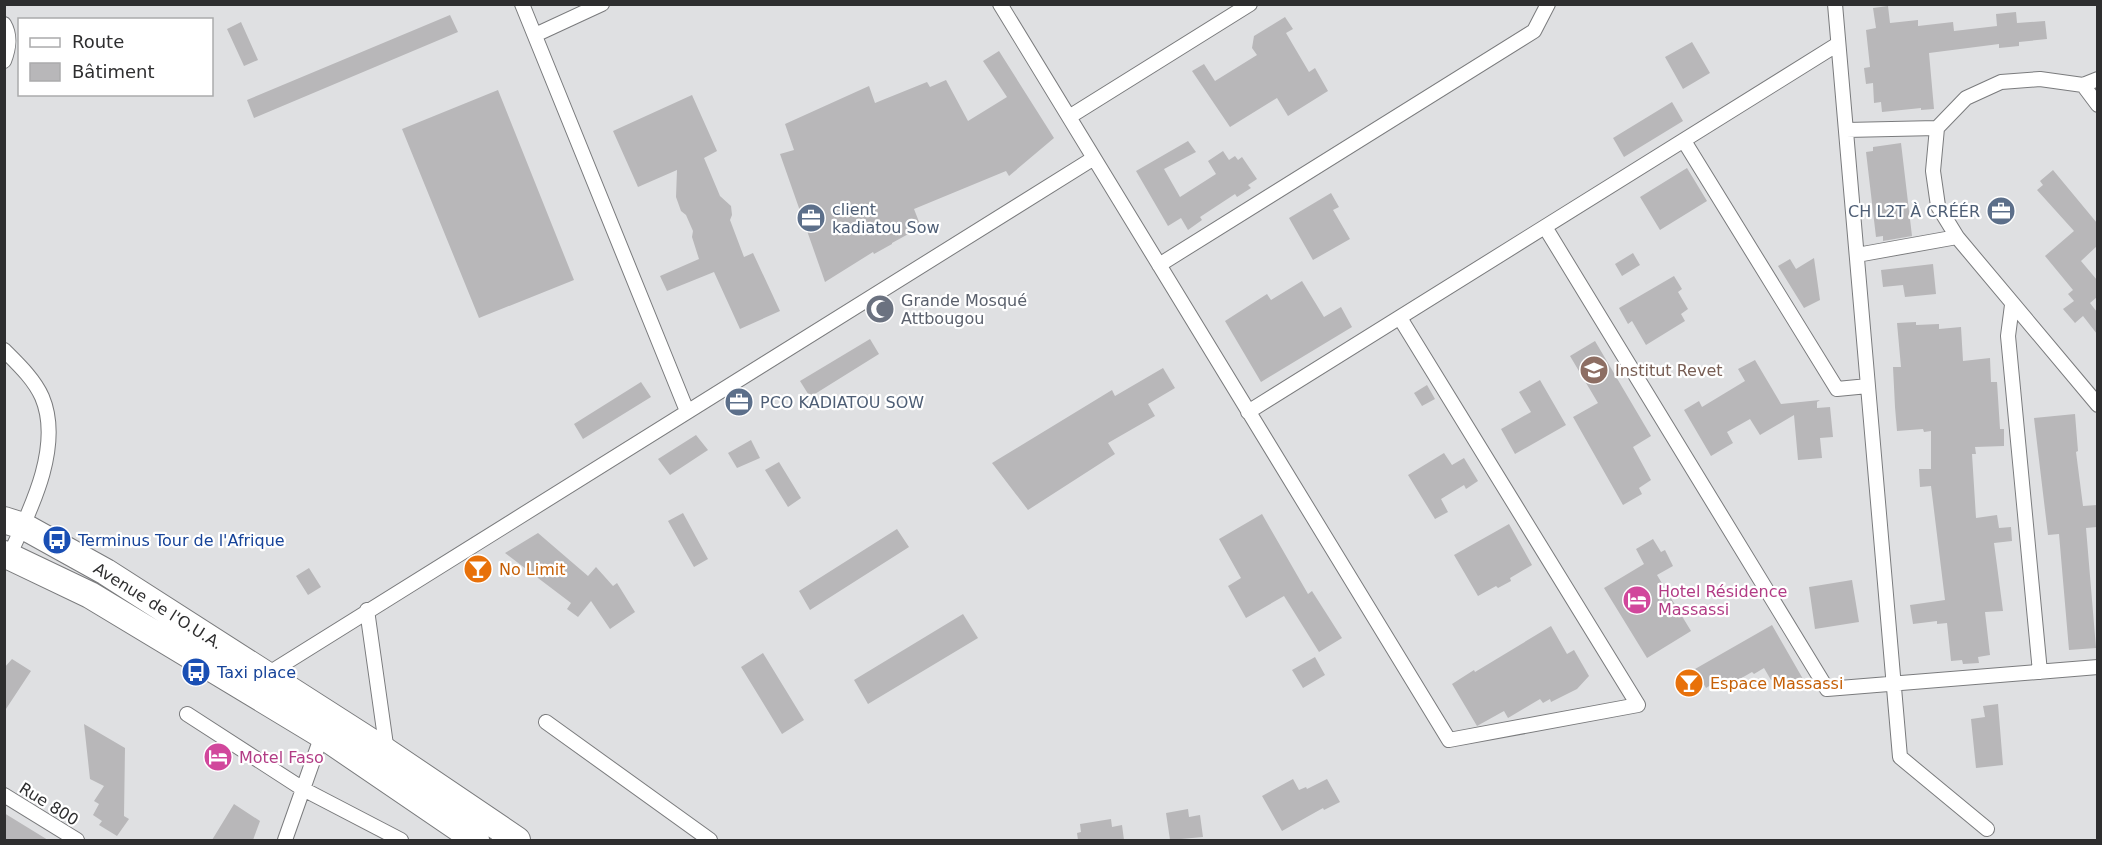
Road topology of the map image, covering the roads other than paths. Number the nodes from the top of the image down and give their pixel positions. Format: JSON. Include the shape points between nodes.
{"nodes":[{"id":1,"x":522,"y":4,"type":"edge"},
{"id":2,"x":602,"y":4,"type":"edge"},
{"id":3,"x":1000,"y":4,"type":"edge"},
{"id":4,"x":1250,"y":4,"type":"edge"},
{"id":5,"x":1548,"y":4,"type":"edge"},
{"id":6,"x":1835,"y":4,"type":"edge"},
{"id":7,"x":4,"y":24,"type":"edge"},
{"id":8,"x":535,"y":35,"type":"junction"},
{"id":9,"x":1838,"y":44,"type":"junction"},
{"id":10,"x":4,"y":61,"type":"edge"},
{"id":11,"x":2097,"y":79,"type":"edge"},
{"id":12,"x":2082,"y":85,"type":"junction"},
{"id":13,"x":2097,"y":105,"type":"edge"},
{"id":14,"x":1069,"y":117,"type":"junction"},
{"id":15,"x":1937,"y":128,"type":"junction"},
{"id":16,"x":1846,"y":130,"type":"junction"},
{"id":17,"x":1684,"y":141,"type":"junction"},
{"id":18,"x":1094,"y":158,"type":"junction"},
{"id":19,"x":1545,"y":227,"type":"junction"},
{"id":20,"x":1957,"y":237,"type":"junction"},
{"id":21,"x":1857,"y":255,"type":"junction"},
{"id":22,"x":1159,"y":265,"type":"junction"},
{"id":23,"x":2013,"y":305,"type":"junction"},
{"id":24,"x":1400,"y":318,"type":"junction"},
{"id":25,"x":4,"y":350,"type":"edge"},
{"id":26,"x":1868,"y":386,"type":"junction"},
{"id":27,"x":2097,"y":405,"type":"edge"},
{"id":28,"x":687,"y":411,"type":"junction"},
{"id":29,"x":1248,"y":412,"type":"junction"},
{"id":30,"x":14,"y":523,"type":"edge"},
{"id":31,"x":7,"y":555,"type":"edge"},
{"id":32,"x":368,"y":610,"type":"junction"},
{"id":33,"x":2097,"y":667,"type":"edge"},
{"id":34,"x":2040,"y":672,"type":"junction"},
{"id":35,"x":266,"y":675,"type":"junction"},
{"id":36,"x":1893,"y":684,"type":"junction"},
{"id":37,"x":187,"y":714,"type":"dead end"},
{"id":38,"x":546,"y":722,"type":"dead end"},
{"id":39,"x":322,"y":735,"type":"junction"},
{"id":40,"x":387,"y":752,"type":"junction"},
{"id":41,"x":303,"y":789,"type":"junction"},
{"id":42,"x":4,"y":795,"type":"edge"},
{"id":43,"x":1987,"y":829,"type":"dead end"},
{"id":44,"x":77,"y":840,"type":"edge"},
{"id":45,"x":285,"y":840,"type":"edge"},
{"id":46,"x":401,"y":840,"type":"edge"},
{"id":47,"x":476,"y":840,"type":"edge"},
{"id":48,"x":517,"y":840,"type":"edge"},
{"id":49,"x":710,"y":840,"type":"edge"}],
"edges":[{"from":1,"to":8,"type":"street"},
{"from":2,"to":8,"type":"street"},
{"from":3,"to":14,"type":"street"},
{"from":4,"to":14,"type":"street"},
{"from":5,"to":22,"type":"street","via":[[1534,31]]},
{"from":6,"to":9,"type":"street"},
{"from":7,"to":10,"type":"street","via":[[9,48]]},
{"from":8,"to":28,"type":"street"},
{"from":9,"to":16,"type":"street"},
{"from":9,"to":17,"type":"street"},
{"from":11,"to":12,"type":"street"},
{"from":12,"to":13,"type":"street"},
{"from":12,"to":15,"type":"street","via":[[2040,79],[2001,82],[1966,98]]},
{"from":14,"to":18,"type":"street"},
{"from":15,"to":16,"type":"street"},
{"from":15,"to":20,"type":"street","via":[[1933,171],[1938,206]]},
{"from":16,"to":21,"type":"street"},
{"from":17,"to":19,"type":"street"},
{"from":17,"to":26,"type":"street","via":[[1837,389]]},
{"from":18,"to":22,"type":"street"},
{"from":18,"to":28,"type":"street"},
{"from":19,"to":24,"type":"street"},
{"from":19,"to":36,"type":"street","via":[[1827,689]]},
{"from":20,"to":21,"type":"street"},
{"from":20,"to":23,"type":"street"},
{"from":21,"to":26,"type":"street"},
{"from":22,"to":29,"type":"street"},
{"from":23,"to":27,"type":"street"},
{"from":23,"to":34,"type":"street","via":[[2008,336]]},
{"from":24,"to":29,"type":"street"},
{"from":24,"to":29,"type":"street","via":[[1638,705],[1449,740]]},
{"from":25,"to":30,"type":"street","via":[[42,397],[50,429],[45,464]]},
{"from":26,"to":36,"type":"street"},
{"from":28,"to":32,"type":"street"},
{"from":30,"to":31,"type":"street"},
{"from":30,"to":35,"type":"highway","name":"Avenue de l'O.U.A.","via":[[106,572]]},
{"from":31,"to":39,"type":"highway","name":"Avenue de l'O.U.A.","via":[[90,595]]},
{"from":32,"to":35,"type":"street"},
{"from":32,"to":40,"type":"street"},
{"from":33,"to":34,"type":"street"},
{"from":34,"to":36,"type":"street"},
{"from":35,"to":40,"type":"highway","name":"Avenue de l'O.U.A."},
{"from":36,"to":43,"type":"street","via":[[1900,757]]},
{"from":37,"to":41,"type":"street"},
{"from":38,"to":49,"type":"street"},
{"from":39,"to":41,"type":"street"},
{"from":39,"to":47,"type":"highway","name":"Avenue de l'O.U.A."},
{"from":40,"to":48,"type":"highway","name":"Avenue de l'O.U.A."},
{"from":41,"to":45,"type":"street"},
{"from":41,"to":46,"type":"street"},
{"from":42,"to":44,"type":"street","name":"Rue 800"}]}
